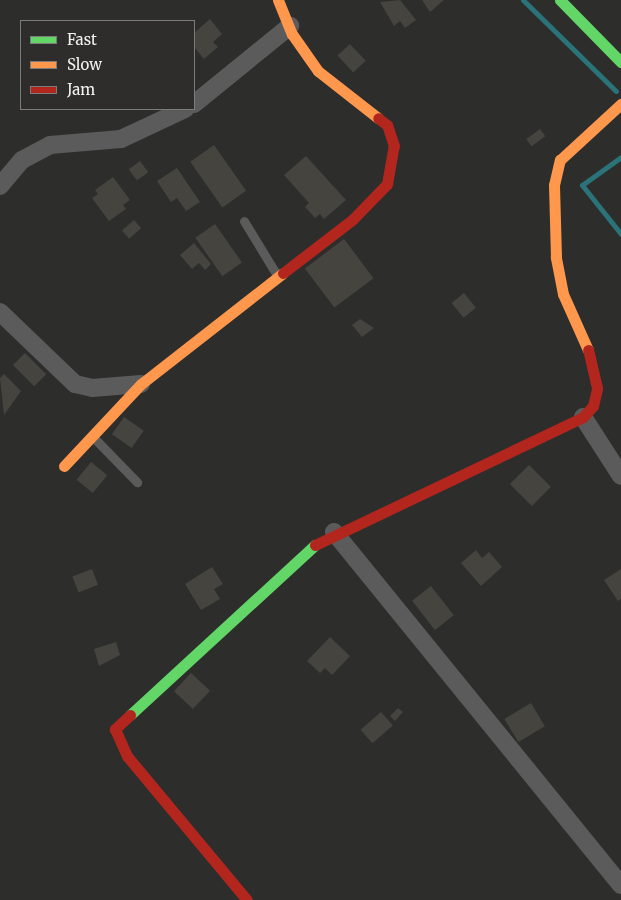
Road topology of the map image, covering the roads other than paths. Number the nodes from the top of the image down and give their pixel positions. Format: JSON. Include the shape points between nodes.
{"nodes":[{"id":1,"x":278,"y":0,"type":"edge"},
{"id":2,"x":560,"y":0,"type":"edge"},
{"id":3,"x":290,"y":26,"type":"junction"},
{"id":4,"x":621,"y":62,"type":"edge"},
{"id":5,"x":195,"y":103,"type":"edge"},
{"id":6,"x":621,"y":104,"type":"edge"},
{"id":7,"x":184,"y":110,"type":"edge"},
{"id":8,"x":0,"y":186,"type":"edge"},
{"id":9,"x":244,"y":221,"type":"dead end"},
{"id":10,"x":278,"y":277,"type":"junction"},
{"id":11,"x":0,"y":312,"type":"edge"},
{"id":12,"x":141,"y":384,"type":"junction"},
{"id":13,"x":583,"y":417,"type":"junction"},
{"id":14,"x":92,"y":436,"type":"junction"},
{"id":15,"x":64,"y":466,"type":"dead end"},
{"id":16,"x":621,"y":476,"type":"edge"},
{"id":17,"x":137,"y":482,"type":"dead end"},
{"id":18,"x":334,"y":532,"type":"junction"},
{"id":19,"x":621,"y":884,"type":"edge"},
{"id":20,"x":248,"y":900,"type":"edge"}],
"edges":[{"from":1,"to":3,"type":"street"},
{"from":2,"to":4,"type":"street"},
{"from":3,"to":5,"type":"street"},
{"from":3,"to":10,"type":"street","via":[[318,70],[387,125],[394,146],[387,184],[353,219]]},
{"from":6,"to":13,"type":"street","via":[[560,160],[554,186],[556,257],[562,294],[594,364],[598,388],[593,406]]},
{"from":7,"to":8,"type":"street","via":[[121,139],[50,144],[22,160]]},
{"from":9,"to":10,"type":"lane"},
{"from":10,"to":12,"type":"street"},
{"from":11,"to":12,"type":"street","via":[[75,384],[92,388]]},
{"from":12,"to":14,"type":"street"},
{"from":13,"to":16,"type":"street"},
{"from":13,"to":18,"type":"street"},
{"from":14,"to":15,"type":"street"},
{"from":14,"to":17,"type":"lane"},
{"from":18,"to":19,"type":"street"},
{"from":18,"to":20,"type":"street","via":[[306,551],[115,729],[127,756]]}]}
